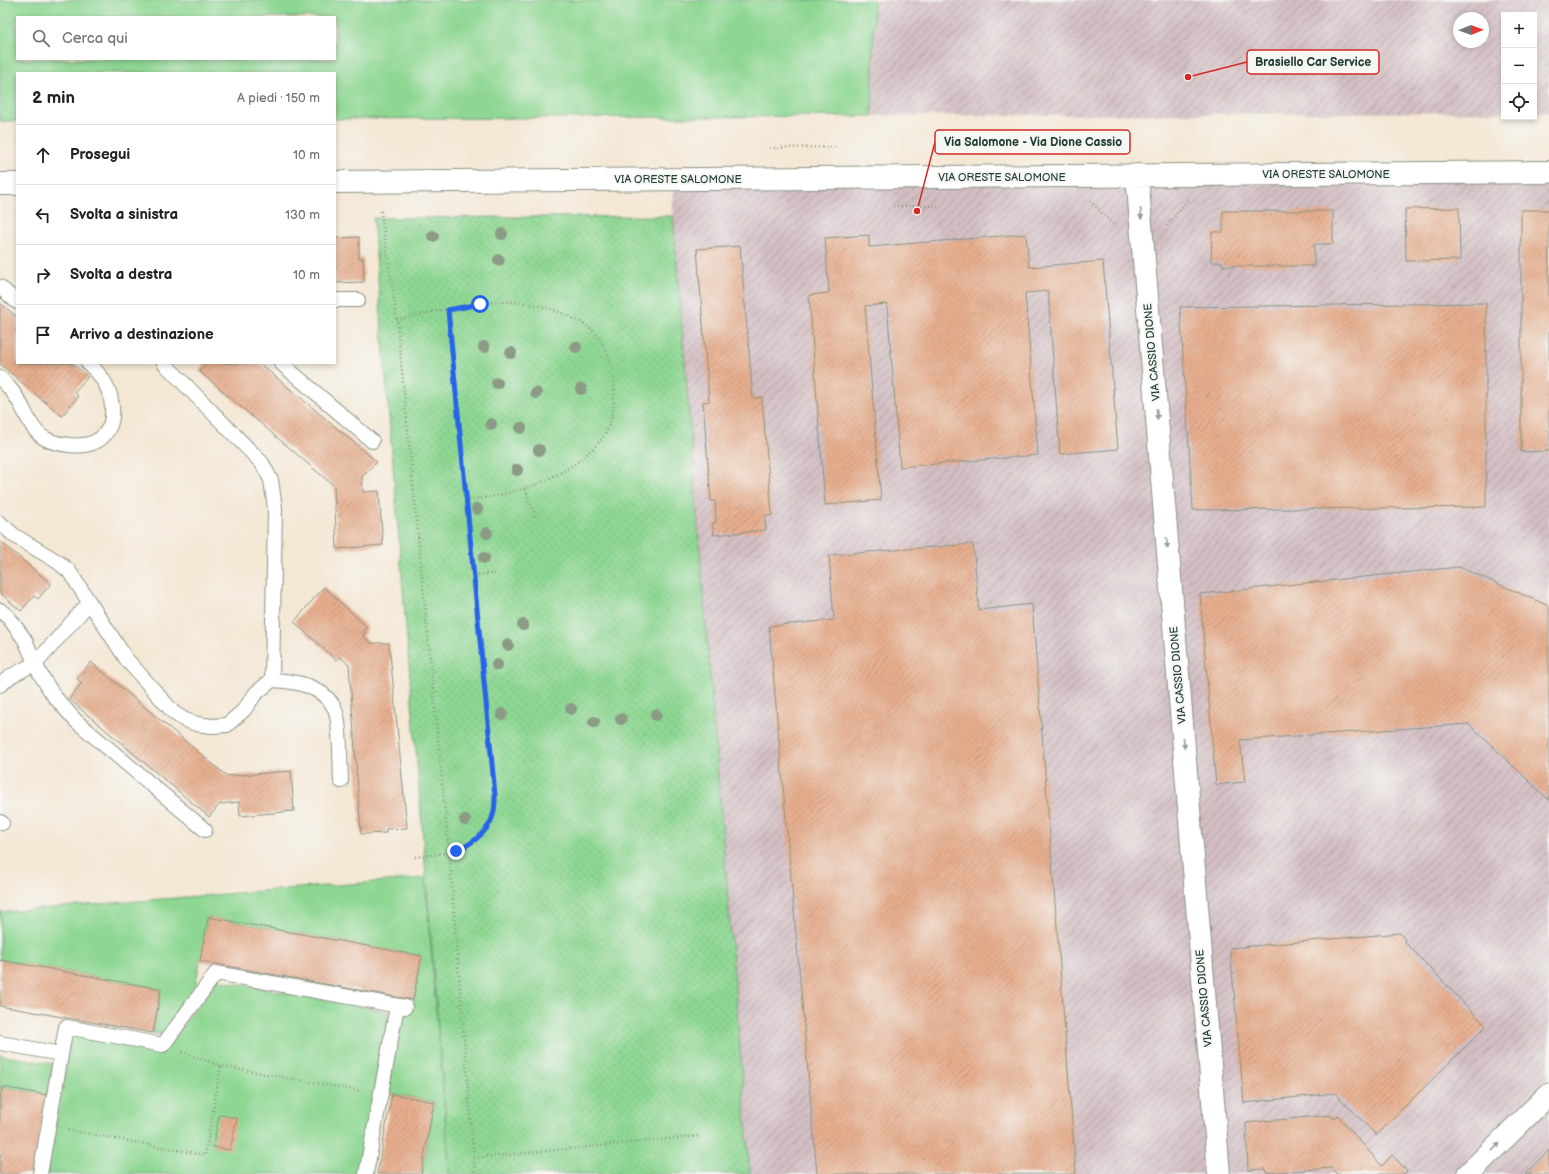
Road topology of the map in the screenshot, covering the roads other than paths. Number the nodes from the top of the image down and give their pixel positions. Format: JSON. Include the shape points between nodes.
{"nodes":[{"id":1,"x":1549,"y":172,"type":"edge"},
{"id":2,"x":1137,"y":176,"type":"junction"},
{"id":3,"x":336,"y":182,"type":"edge"},
{"id":4,"x":0,"y":184,"type":"edge"},
{"id":5,"x":16,"y":184,"type":"edge"},
{"id":6,"x":0,"y":287,"type":"edge"},
{"id":7,"x":336,"y":300,"type":"edge"},
{"id":8,"x":358,"y":300,"type":"dead end"},
{"id":9,"x":16,"y":301,"type":"edge"},
{"id":10,"x":89,"y":364,"type":"edge"},
{"id":11,"x":165,"y":364,"type":"edge"},
{"id":12,"x":282,"y":364,"type":"edge"},
{"id":13,"x":0,"y":378,"type":"edge"},
{"id":14,"x":372,"y":441,"type":"dead end"},
{"id":15,"x":0,"y":523,"type":"edge"},
{"id":16,"x":89,"y":602,"type":"junction"},
{"id":17,"x":0,"y":610,"type":"edge"},
{"id":18,"x":36,"y":663,"type":"junction"},
{"id":19,"x":272,"y":680,"type":"junction"},
{"id":20,"x":0,"y":685,"type":"edge"},
{"id":21,"x":341,"y":781,"type":"dead end"},
{"id":22,"x":205,"y":830,"type":"dead end"},
{"id":23,"x":0,"y":1043,"type":"edge"},
{"id":24,"x":61,"y":1054,"type":"junction"},
{"id":25,"x":1549,"y":1094,"type":"edge"},
{"id":26,"x":40,"y":1174,"type":"edge"},
{"id":27,"x":366,"y":1174,"type":"edge"},
{"id":28,"x":1219,"y":1174,"type":"edge"},
{"id":29,"x":1468,"y":1174,"type":"edge"}],
"edges":[{"from":1,"to":2,"type":"street","name":"VIA ORESTE SALOMONE"},
{"from":2,"to":3,"type":"street","name":"VIA ORESTE SALOMONE"},
{"from":2,"to":28,"type":"street","name":"VIA CASSIO DIONE","one_way":true},
{"from":4,"to":5,"type":"street"},
{"from":6,"to":9,"type":"lane"},
{"from":7,"to":8,"type":"lane"},
{"from":10,"to":13,"type":"lane","via":[[97,371],[109,391],[110,426],[100,440],[77,446],[45,439],[35,430],[17,397]]},
{"from":11,"to":19,"type":"lane","via":[[262,463],[271,480],[275,508]]},
{"from":12,"to":14,"type":"lane"},
{"from":15,"to":16,"type":"lane","via":[[15,536],[69,571]]},
{"from":16,"to":18,"type":"lane"},
{"from":16,"to":19,"type":"lane","via":[[127,660],[174,713],[185,720],[212,726],[227,725],[244,710],[256,693]]},
{"from":17,"to":18,"type":"lane","via":[[25,640]]},
{"from":18,"to":20,"type":"lane"},
{"from":18,"to":22,"type":"lane","via":[[54,696],[76,721]]},
{"from":19,"to":21,"type":"lane","via":[[309,686],[323,694],[335,708],[339,727]]},
{"from":23,"to":24,"type":"lane"},
{"from":24,"to":26,"type":"lane"},
{"from":24,"to":27,"type":"lane","via":[[66,1028],[163,1045],[216,973],[401,1006]]},
{"from":29,"to":25,"type":"street","one_way":true}]}
